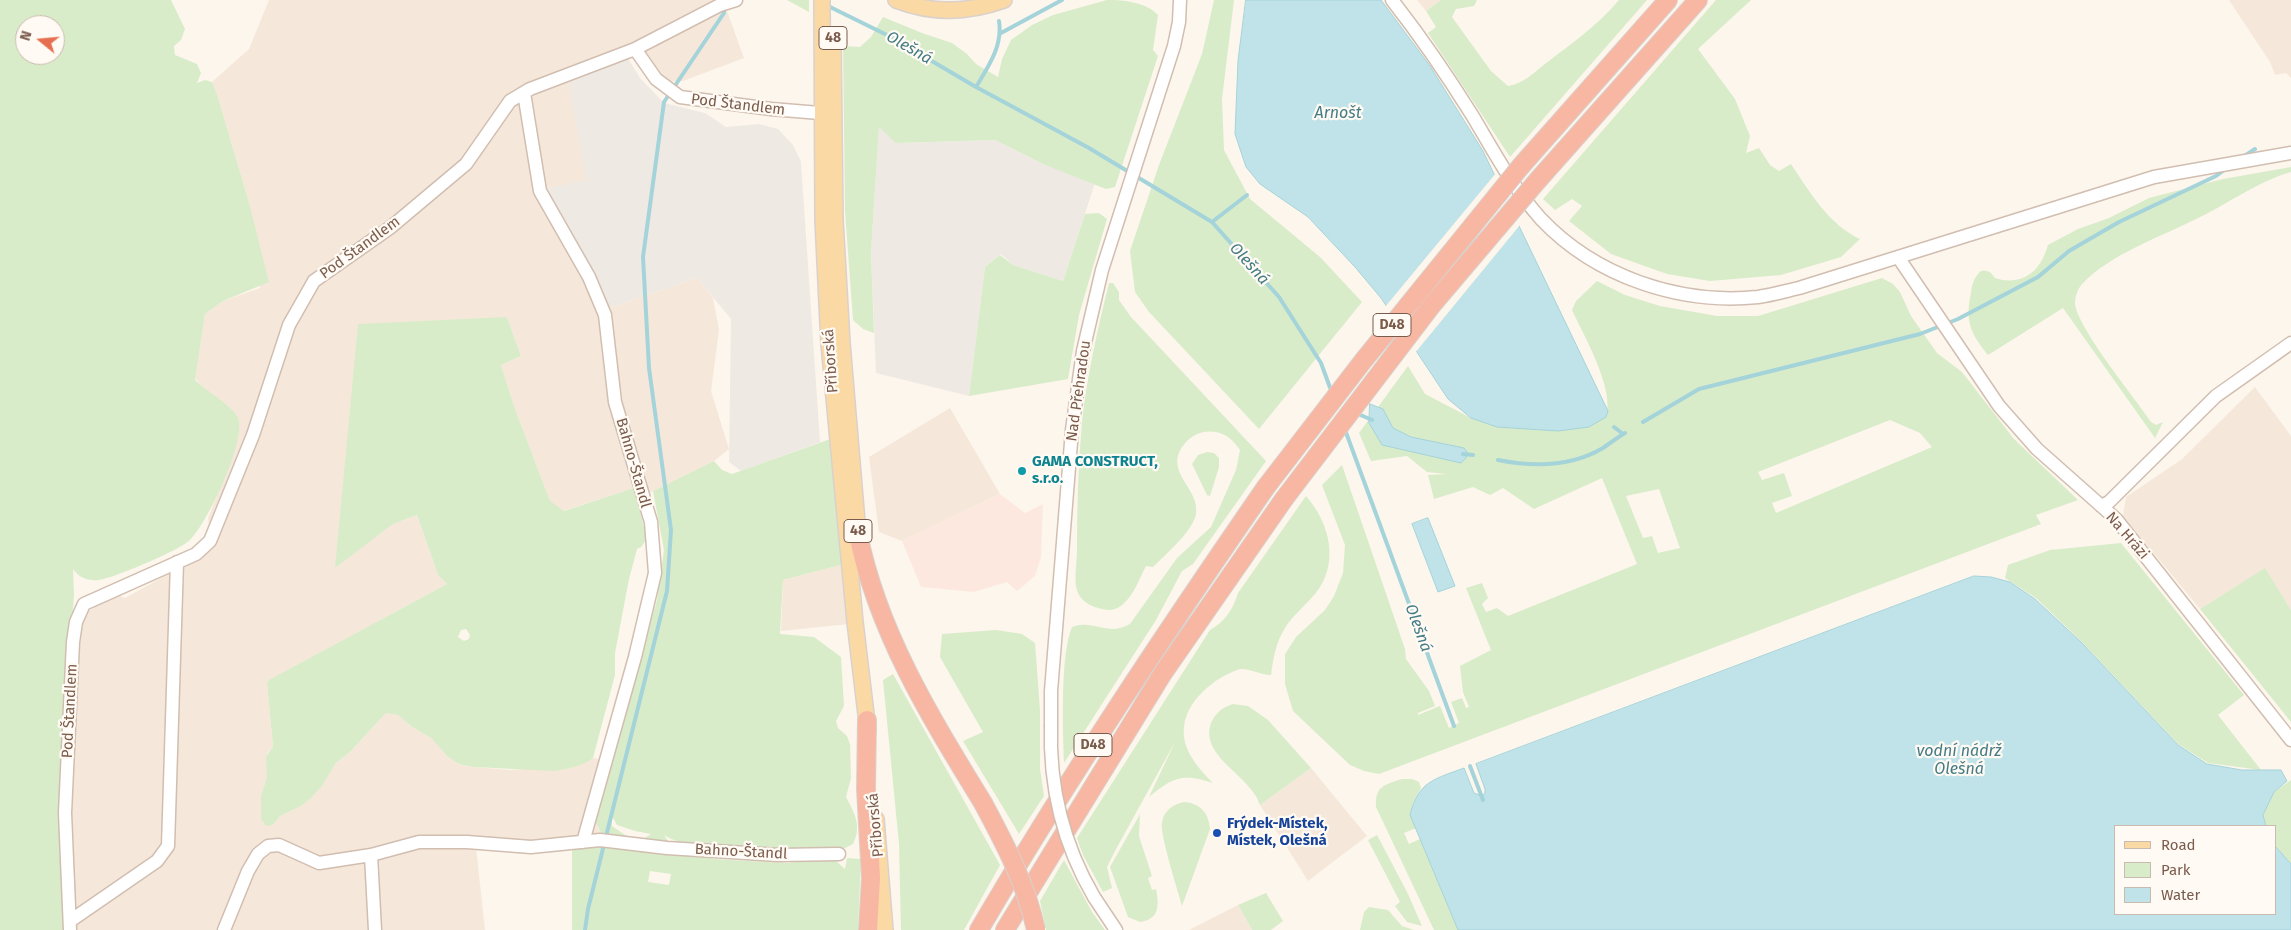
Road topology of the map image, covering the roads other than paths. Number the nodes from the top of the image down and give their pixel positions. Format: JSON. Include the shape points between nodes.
{"nodes":[{"id":1,"x":736,"y":0,"type":"edge"},
{"id":2,"x":822,"y":0,"type":"edge"},
{"id":3,"x":832,"y":0,"type":"edge"},
{"id":4,"x":896,"y":0,"type":"edge"},
{"id":5,"x":1004,"y":0,"type":"edge"},
{"id":6,"x":1180,"y":0,"type":"edge"},
{"id":7,"x":1392,"y":0,"type":"edge"},
{"id":8,"x":1668,"y":0,"type":"edge"},
{"id":9,"x":1698,"y":0,"type":"edge"},
{"id":10,"x":635,"y":49,"type":"junction"},
{"id":11,"x":827,"y":73,"type":"junction"},
{"id":12,"x":524,"y":93,"type":"junction"},
{"id":13,"x":828,"y":114,"type":"junction"},
{"id":14,"x":2291,"y":152,"type":"edge"},
{"id":15,"x":1898,"y":257,"type":"junction"},
{"id":16,"x":2291,"y":343,"type":"edge"},
{"id":17,"x":2100,"y":506,"type":"junction"},
{"id":18,"x":858,"y":534,"type":"junction"},
{"id":19,"x":177,"y":562,"type":"junction"},
{"id":20,"x":867,"y":720,"type":"junction"},
{"id":21,"x":2291,"y":740,"type":"edge"},
{"id":22,"x":584,"y":842,"type":"junction"},
{"id":23,"x":839,"y":854,"type":"dead end"},
{"id":24,"x":371,"y":855,"type":"junction"},
{"id":25,"x":70,"y":925,"type":"edge"},
{"id":26,"x":224,"y":930,"type":"edge"},
{"id":27,"x":375,"y":930,"type":"edge"},
{"id":28,"x":868,"y":930,"type":"edge"},
{"id":29,"x":885,"y":930,"type":"edge"},
{"id":30,"x":979,"y":930,"type":"edge"},
{"id":31,"x":1005,"y":930,"type":"edge"},
{"id":32,"x":1036,"y":930,"type":"edge"},
{"id":33,"x":1116,"y":930,"type":"edge"}],
"edges":[{"from":1,"to":10,"type":"street","name":"Pod Štandlem"},
{"from":2,"to":11,"type":"main road","name":"Příborská","number":"48"},
{"from":3,"to":11,"type":"main road","name":"Příborská","number":"48"},
{"from":4,"to":5,"type":"main road","via":[[923,8],[954,11]]},
{"from":6,"to":33,"type":"street","name":"Nad Přehradou","bridge":true,"via":[[1174,46],[1091,313],[1077,390],[1053,662],[1051,764],[1060,816],[1074,859],[1094,898]]},
{"from":7,"to":15,"type":"street","via":[[1451,82],[1518,190],[1542,219],[1566,242],[1621,276],[1676,293],[1715,298],[1759,297]]},
{"from":8,"to":30,"type":"highway","number":"D48","bridge":true,"via":[[1521,166],[1266,487],[1146,661]]},
{"from":9,"to":31,"type":"highway","number":"D48","bridge":true,"via":[[1432,305],[1284,499],[1163,673]]},
{"from":10,"to":12,"type":"street","name":"Pod Štandlem"},
{"from":10,"to":13,"type":"street","name":"Pod Štandlem","via":[[656,79],[680,97]]},
{"from":11,"to":13,"type":"main road","name":"Příborská","number":"48"},
{"from":12,"to":19,"type":"street","name":"Pod Štandlem","via":[[510,101],[466,164],[390,227],[314,281],[289,325],[253,435],[210,541],[196,554]]},
{"from":12,"to":22,"type":"street","name":"Bahno-Štandl","via":[[540,191],[589,277],[606,315],[616,402],[651,522],[655,574]]},
{"from":13,"to":18,"type":"main road","name":"Příborská","number":"48"},
{"from":13,"to":20,"type":"main road","name":"Příborská","number":"48","via":[[823,220],[829,344]]},
{"from":14,"to":15,"type":"street","via":[[2154,177]]},
{"from":15,"to":17,"type":"street","via":[[2005,414],[2037,450]]},
{"from":16,"to":17,"type":"street","name":"Na Hrázi","via":[[2216,396],[2109,502]]},
{"from":17,"to":21,"type":"street","name":"Na Hrázi","via":[[2116,519]]},
{"from":18,"to":20,"type":"main road","name":"Příborská","number":"48"},
{"from":18,"to":32,"type":"highway","bridge":true,"via":[[870,583],[887,630],[939,731],[1013,860]]},
{"from":19,"to":25,"type":"street","name":"Pod Štandlem","via":[[168,846],[157,861]]},
{"from":19,"to":25,"type":"street","name":"Pod Štandlem","via":[[84,604],[76,622],[65,813]]},
{"from":20,"to":28,"type":"highway","number":"48","via":[[866,789],[871,878]]},
{"from":20,"to":29,"type":"main road","name":"Příborská"},
{"from":22,"to":23,"type":"street","name":"Bahno-Štandl","via":[[778,855]]},
{"from":22,"to":24,"type":"street","name":"Bahno-Štandl","via":[[531,847],[419,842]]},
{"from":24,"to":26,"type":"street","name":"Bahno-Štandl","via":[[319,862],[279,845],[268,846],[258,854],[248,871]]},
{"from":24,"to":27,"type":"street"}]}
